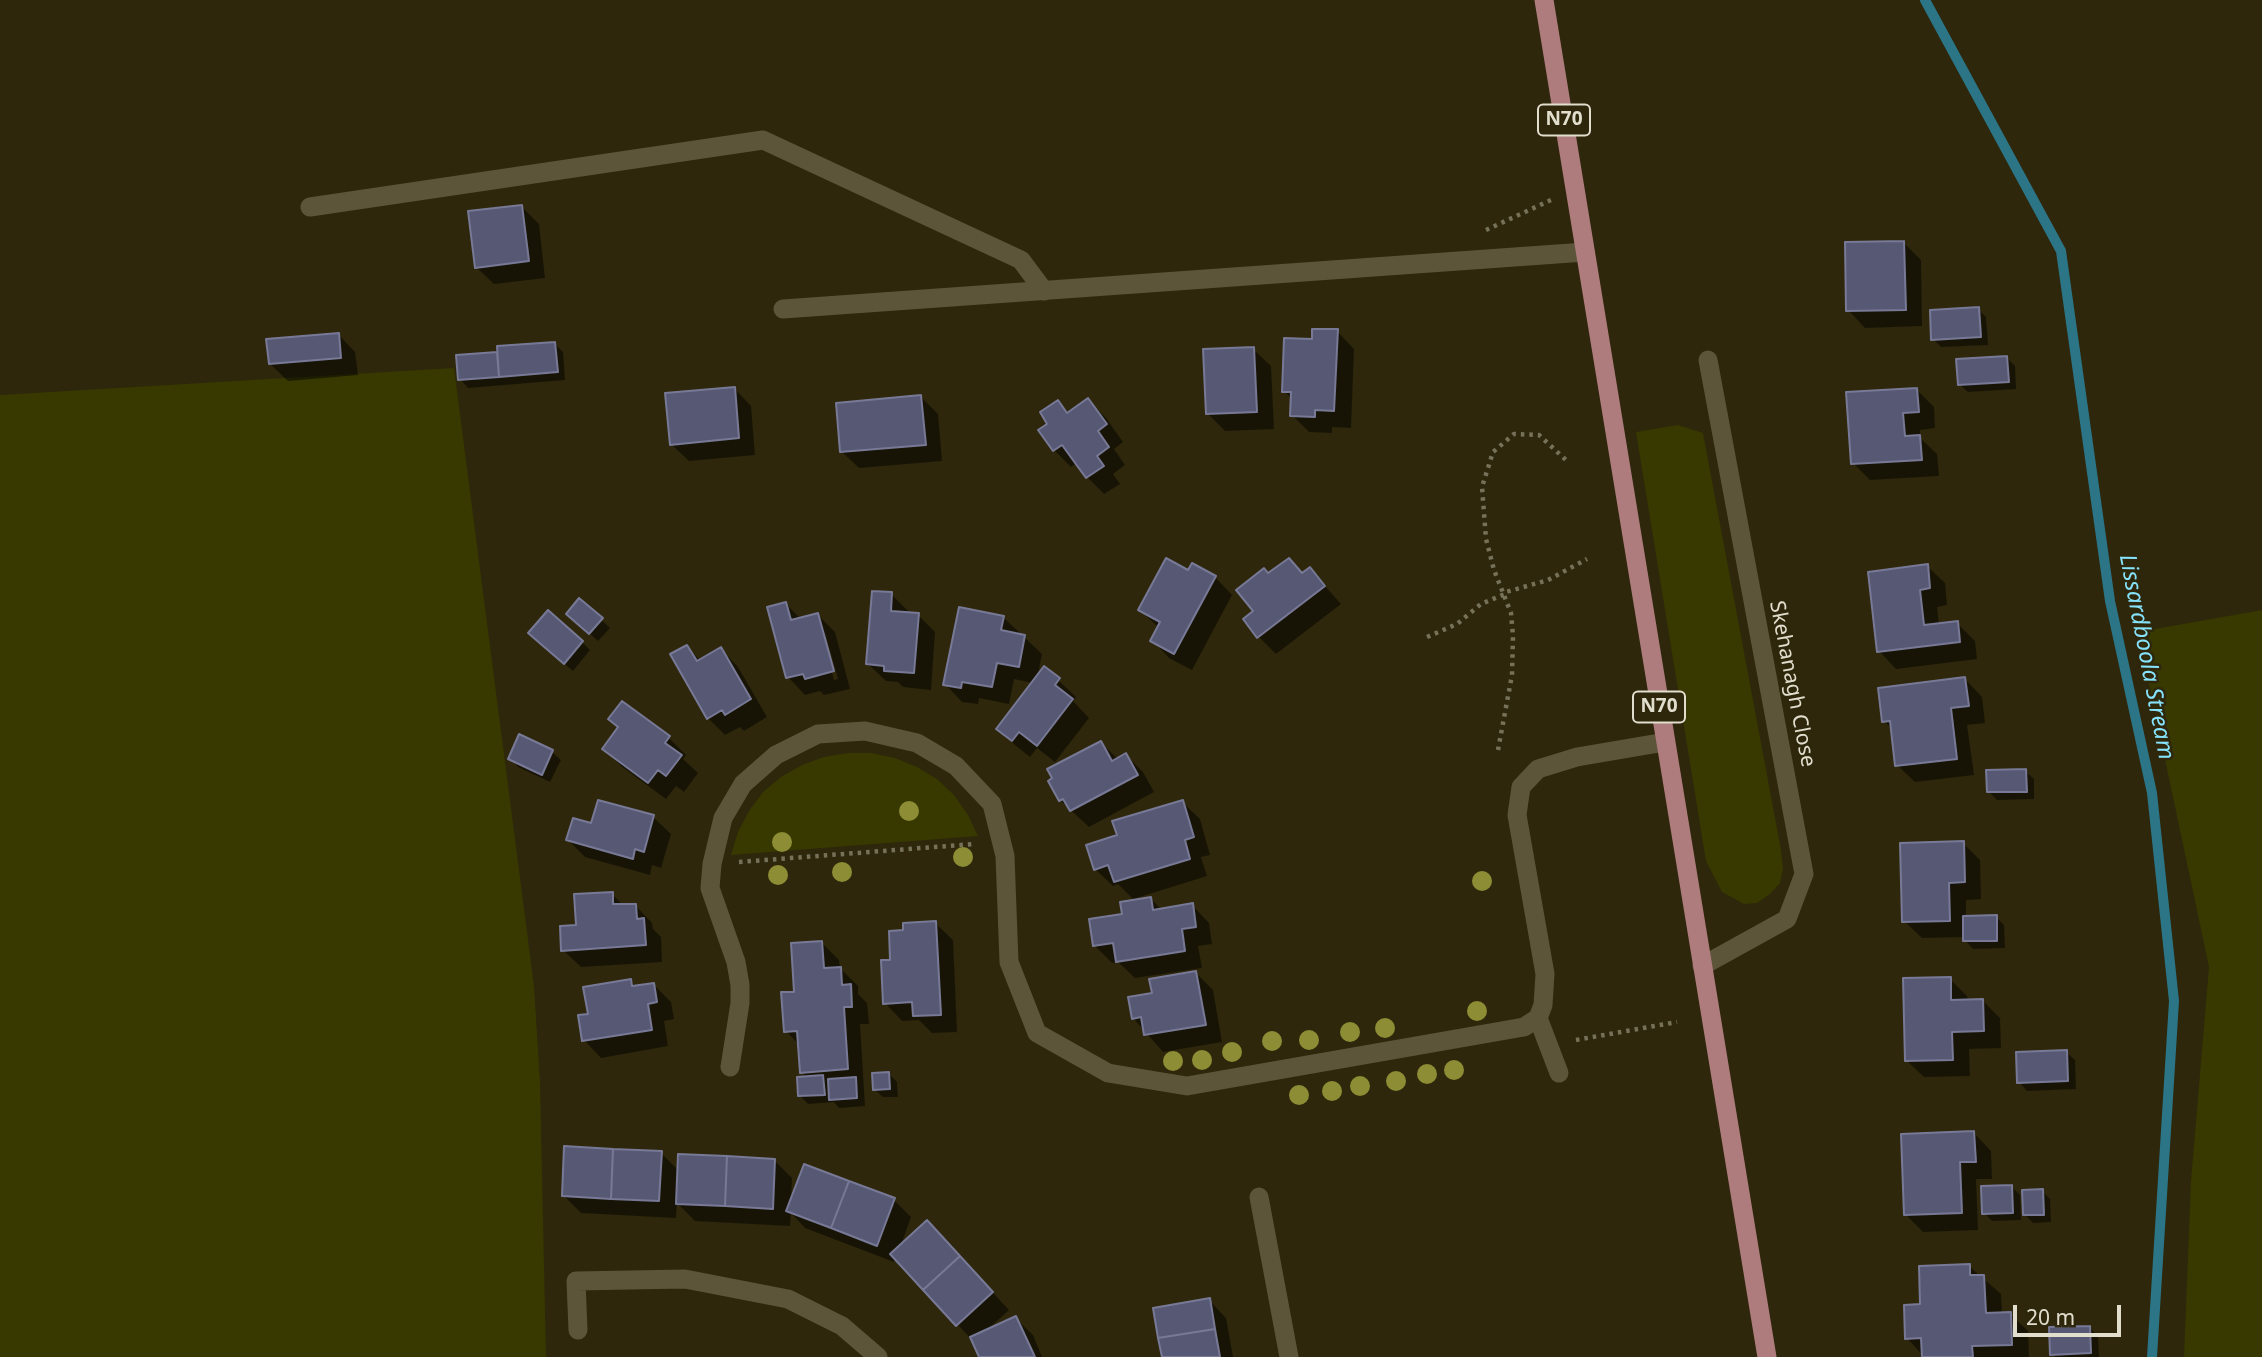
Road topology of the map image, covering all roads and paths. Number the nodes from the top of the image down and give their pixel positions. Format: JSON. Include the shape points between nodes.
{"nodes":[{"id":1,"x":1544,"y":0,"type":"edge"},
{"id":2,"x":310,"y":206,"type":"dead end"},
{"id":3,"x":1585,"y":252,"type":"junction"},
{"id":4,"x":1044,"y":290,"type":"junction"},
{"id":5,"x":783,"y":309,"type":"dead end"},
{"id":6,"x":1708,"y":360,"type":"dead end"},
{"id":7,"x":1567,"y":461,"type":"dead end"},
{"id":8,"x":1587,"y":559,"type":"dead end"},
{"id":9,"x":1505,"y":594,"type":"junction"},
{"id":10,"x":1427,"y":638,"type":"dead end"},
{"id":11,"x":1665,"y":742,"type":"junction"},
{"id":12,"x":1498,"y":750,"type":"dead end"},
{"id":13,"x":1003,"y":843,"type":"junction"},
{"id":14,"x":712,"y":864,"type":"junction"},
{"id":15,"x":1702,"y":966,"type":"junction"},
{"id":16,"x":1538,"y":1018,"type":"junction"},
{"id":17,"x":1678,"y":1023,"type":"dead end"},
{"id":18,"x":1548,"y":1046,"type":"junction"},
{"id":19,"x":730,"y":1067,"type":"dead end"},
{"id":20,"x":1559,"y":1073,"type":"dead end"},
{"id":21,"x":1259,"y":1196,"type":"dead end"},
{"id":22,"x":578,"y":1330,"type":"dead end"},
{"id":23,"x":878,"y":1357,"type":"edge"},
{"id":24,"x":1289,"y":1357,"type":"edge"},
{"id":25,"x":1767,"y":1357,"type":"edge"}],
"edges":[{"from":1,"to":3,"type":"main road","number":"N70"},
{"from":2,"to":4,"type":"street","via":[[763,140],[1021,260]]},
{"from":3,"to":4,"type":"street"},
{"from":3,"to":11,"type":"main road","number":"N70"},
{"from":4,"to":5,"type":"street"},
{"from":6,"to":15,"type":"street","name":"Skehanagh Close","via":[[1804,874],[1787,919]]},
{"from":7,"to":9,"type":"path","via":[[1539,435],[1514,434],[1493,452],[1482,488],[1486,539]]},
{"from":8,"to":9,"type":"path","via":[[1548,580]]},
{"from":9,"to":10,"type":"path"},
{"from":9,"to":12,"type":"path","via":[[1513,636],[1512,675]]},
{"from":11,"to":15,"type":"main road","number":"N70"},
{"from":11,"to":16,"type":"street","via":[[1577,757],[1538,769],[1521,787],[1517,815],[1545,974]]},
{"from":13,"to":14,"type":"path"},
{"from":13,"to":14,"type":"street","via":[[992,804],[956,766],[917,743],[865,731],[818,734],[776,755],[743,784],[723,818]]},
{"from":13,"to":16,"type":"street","via":[[1009,962],[1037,1033],[1108,1073],[1187,1086],[1524,1027]]},
{"from":14,"to":19,"type":"street","via":[[710,888],[740,985]]},
{"from":15,"to":25,"type":"main road","number":"N70"},
{"from":16,"to":18,"type":"street"},
{"from":17,"to":18,"type":"path"},
{"from":18,"to":20,"type":"street"},
{"from":21,"to":24,"type":"street"},
{"from":22,"to":23,"type":"street","via":[[576,1281],[685,1279],[789,1299],[842,1326]]}]}
